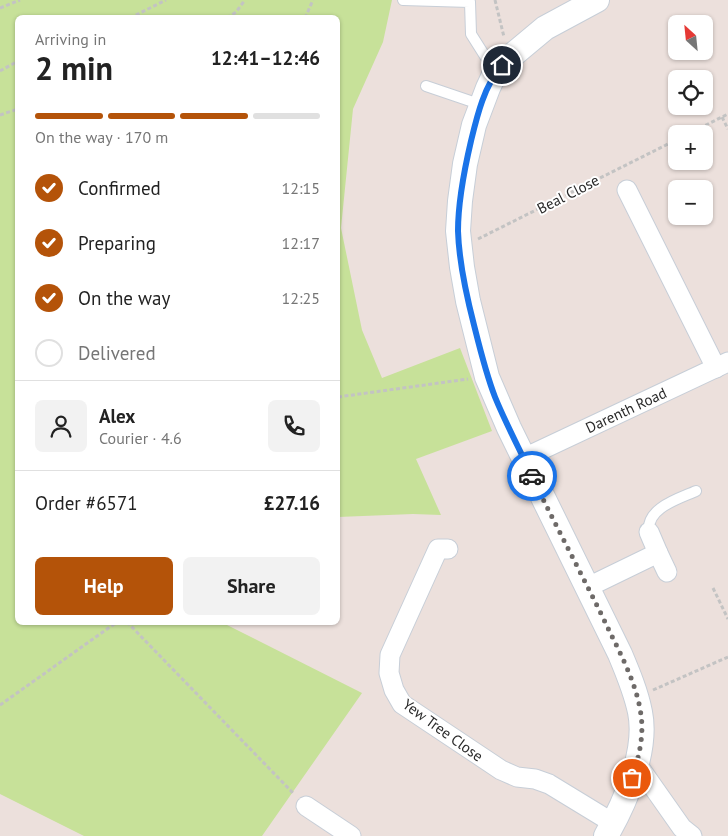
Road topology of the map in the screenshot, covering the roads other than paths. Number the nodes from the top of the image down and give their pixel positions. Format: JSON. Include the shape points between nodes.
{"nodes":[{"id":1,"x":403,"y":0,"type":"edge"},
{"id":2,"x":596,"y":0,"type":"edge"},
{"id":3,"x":502,"y":65,"type":"junction"},
{"id":4,"x":426,"y":86,"type":"dead end"},
{"id":5,"x":482,"y":105,"type":"junction"},
{"id":6,"x":626,"y":190,"type":"dead end"},
{"id":7,"x":722,"y":365,"type":"edge"},
{"id":8,"x":524,"y":458,"type":"junction"},
{"id":9,"x":696,"y":491,"type":"dead end"},
{"id":10,"x":649,"y":532,"type":"joint"},
{"id":11,"x":448,"y":549,"type":"dead end"},
{"id":12,"x":658,"y":553,"type":"junction"},
{"id":13,"x":668,"y":572,"type":"dead end"},
{"id":14,"x":588,"y":587,"type":"junction"},
{"id":15,"x":637,"y":764,"type":"junction"},
{"id":16,"x":306,"y":806,"type":"road end"},
{"id":17,"x":610,"y":829,"type":"edge"},
{"id":18,"x":351,"y":836,"type":"edge"},
{"id":19,"x":692,"y":836,"type":"edge"}],
"edges":[{"from":1,"to":3,"type":"lane","via":[[470,2],[472,34]]},
{"from":2,"to":3,"type":"street","via":[[545,28]]},
{"from":3,"to":5,"type":"street"},
{"from":4,"to":5,"type":"lane"},
{"from":5,"to":8,"type":"street","via":[[465,164],[458,231],[460,248],[468,301],[487,377]]},
{"from":6,"to":7,"type":"street"},
{"from":7,"to":8,"type":"street","name":"Darenth Road"},
{"from":8,"to":14,"type":"street"},
{"from":9,"to":10,"type":"lane","via":[[656,511],[649,522]]},
{"from":10,"to":12,"type":"street"},
{"from":11,"to":17,"type":"street","name":"Yew Tree Close","via":[[438,549],[390,655],[389,673],[402,704],[501,770],[549,784]]},
{"from":12,"to":13,"type":"street"},
{"from":12,"to":14,"type":"street"},
{"from":14,"to":15,"type":"street","via":[[620,654],[641,713],[642,737]]},
{"from":15,"to":17,"type":"street"},
{"from":15,"to":19,"type":"street","via":[[682,828]]},
{"from":16,"to":18,"type":"street"}]}
